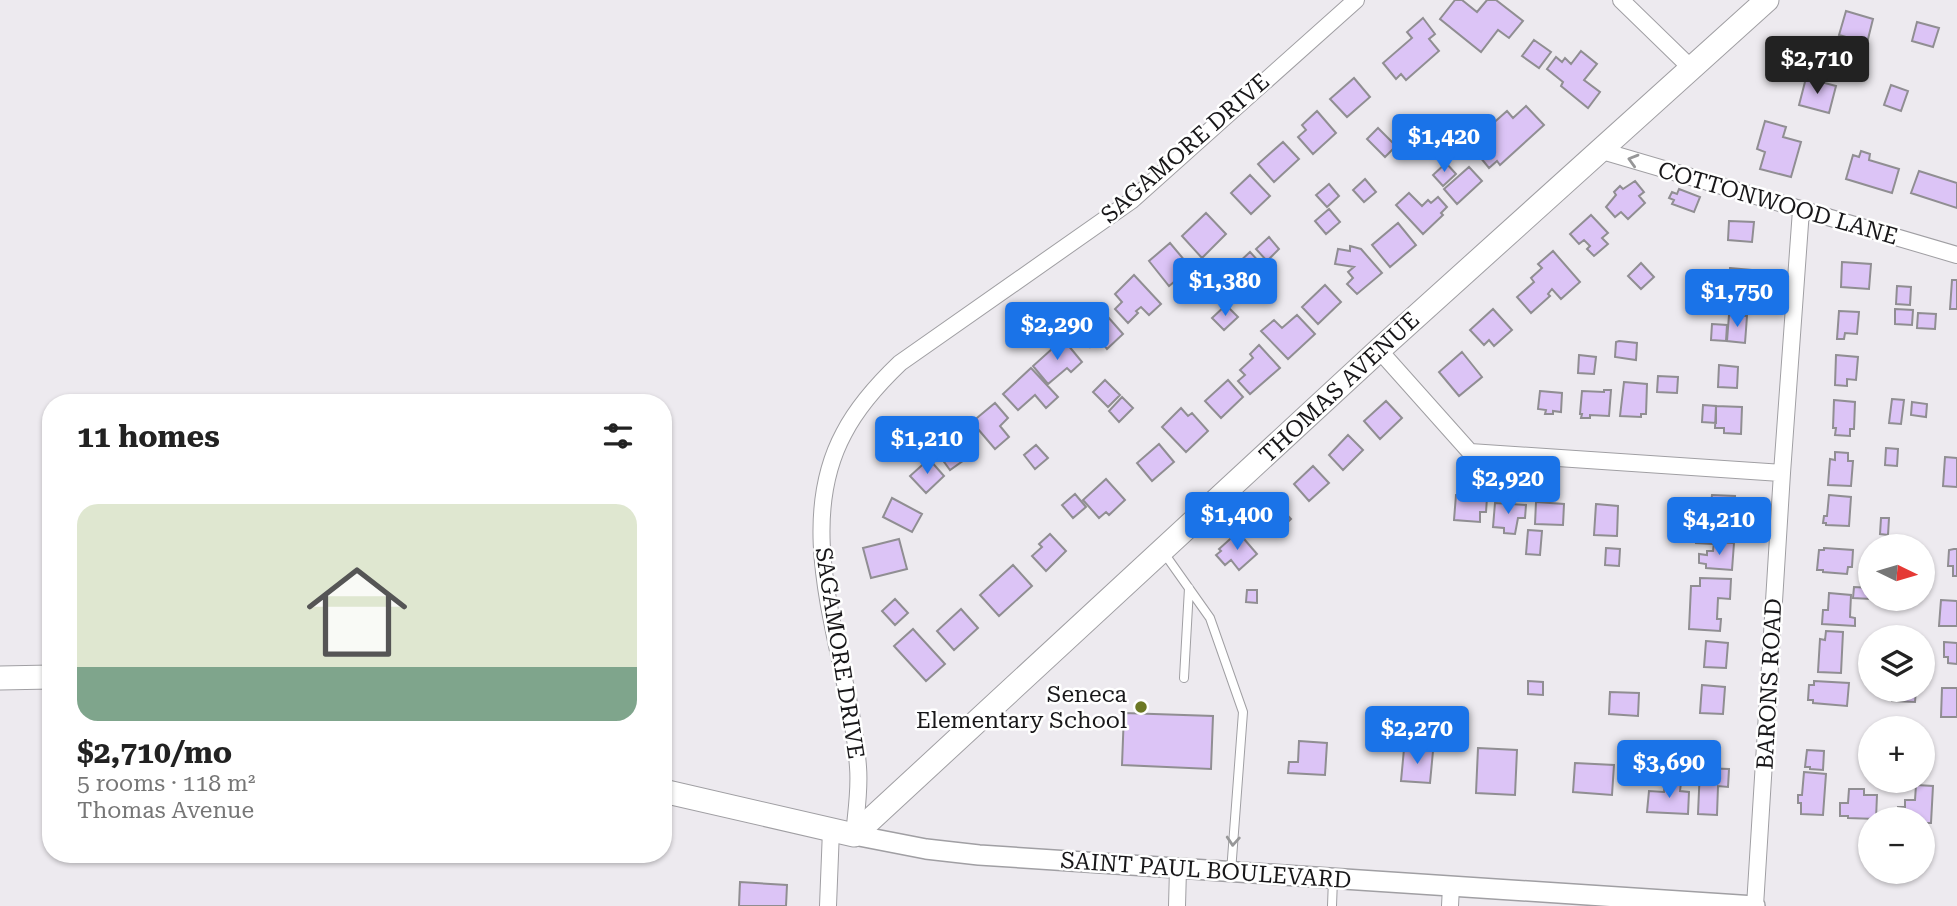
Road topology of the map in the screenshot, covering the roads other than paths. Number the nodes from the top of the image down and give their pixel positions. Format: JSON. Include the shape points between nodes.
{"nodes":[{"id":1,"x":1356,"y":0,"type":"edge"},
{"id":2,"x":1621,"y":0,"type":"edge"},
{"id":3,"x":1767,"y":0,"type":"edge"},
{"id":4,"x":1691,"y":68,"type":"junction"},
{"id":5,"x":1599,"y":150,"type":"junction"},
{"id":6,"x":1801,"y":210,"type":"junction"},
{"id":7,"x":1957,"y":255,"type":"edge"},
{"id":8,"x":1379,"y":350,"type":"junction"},
{"id":9,"x":1782,"y":474,"type":"junction"},
{"id":10,"x":1162,"y":551,"type":"junction"},
{"id":11,"x":1189,"y":588,"type":"junction"},
{"id":12,"x":42,"y":677,"type":"edge"},
{"id":13,"x":0,"y":678,"type":"edge"},
{"id":14,"x":1184,"y":678,"type":"dead end"},
{"id":15,"x":672,"y":793,"type":"edge"},
{"id":16,"x":831,"y":830,"type":"junction"},
{"id":17,"x":854,"y":835,"type":"junction"},
{"id":18,"x":1178,"y":869,"type":"junction"},
{"id":19,"x":1231,"y":873,"type":"junction"},
{"id":20,"x":1333,"y":879,"type":"junction"},
{"id":21,"x":1451,"y":896,"type":"edge"},
{"id":22,"x":1725,"y":905,"type":"edge"},
{"id":23,"x":828,"y":906,"type":"edge"},
{"id":24,"x":1177,"y":906,"type":"edge"},
{"id":25,"x":1332,"y":906,"type":"edge"},
{"id":26,"x":1755,"y":906,"type":"edge"}],
"edges":[{"from":1,"to":17,"type":"street","name":"SAGAMORE DRIVE","via":[[1131,201],[900,363],[860,406],[843,434],[824,495],[822,558],[856,742]]},
{"from":2,"to":4,"type":"street"},
{"from":3,"to":4,"type":"main road","name":"THOMAS AVENUE"},
{"from":4,"to":5,"type":"main road","name":"THOMAS AVENUE"},
{"from":6,"to":5,"type":"street","name":"COTTONWOOD LANE","one_way":true},
{"from":5,"to":8,"type":"main road","name":"THOMAS AVENUE"},
{"from":6,"to":7,"type":"street","name":"COTTONWOOD LANE"},
{"from":6,"to":9,"type":"street","name":"BARONS ROAD"},
{"from":8,"to":9,"type":"street","via":[[1470,453]]},
{"from":8,"to":10,"type":"main road","name":"THOMAS AVENUE"},
{"from":9,"to":26,"type":"street","name":"BARONS ROAD"},
{"from":10,"to":11,"type":"lane"},
{"from":10,"to":17,"type":"main road","name":"THOMAS AVENUE"},
{"from":11,"to":14,"type":"lane"},
{"from":11,"to":19,"type":"lane","one_way":true,"via":[[1210,618],[1243,712]]},
{"from":12,"to":13,"type":"main road"},
{"from":15,"to":16,"type":"main road","name":"SAINT PAUL BOULEVARD"},
{"from":16,"to":17,"type":"main road","name":"SAINT PAUL BOULEVARD"},
{"from":16,"to":23,"type":"street"},
{"from":17,"to":18,"type":"street","name":"SAINT PAUL BOULEVARD","via":[[979,855]]},
{"from":18,"to":19,"type":"street","name":"SAINT PAUL BOULEVARD"},
{"from":18,"to":24,"type":"street"},
{"from":19,"to":20,"type":"street","name":"SAINT PAUL BOULEVARD"},
{"from":20,"to":21,"type":"street","name":"SAINT PAUL BOULEVARD"},
{"from":20,"to":25,"type":"lane"},
{"from":21,"to":22,"type":"street","name":"SAINT PAUL BOULEVARD"},
{"from":22,"to":26,"type":"street","name":"SAINT PAUL BOULEVARD"}]}
